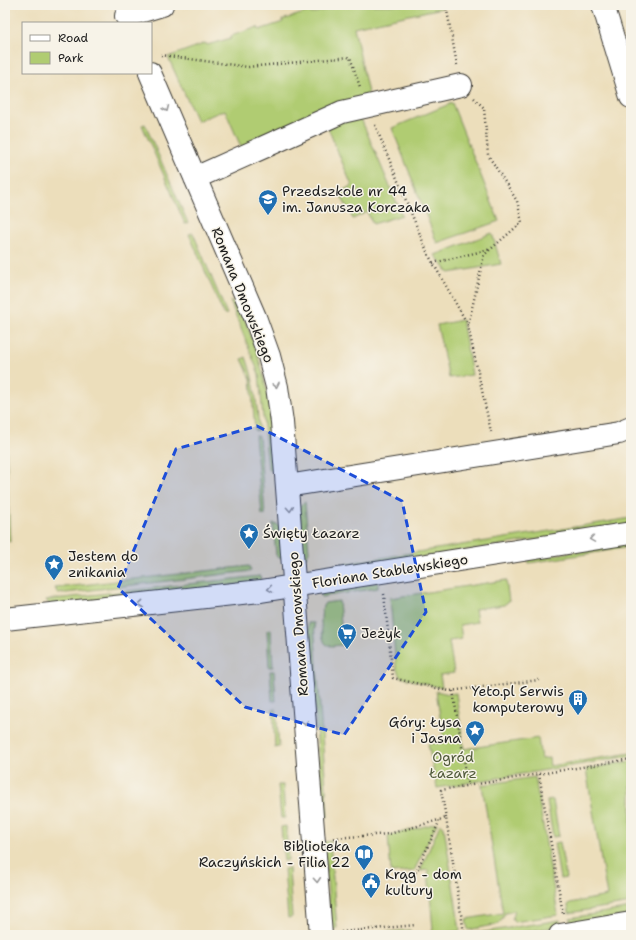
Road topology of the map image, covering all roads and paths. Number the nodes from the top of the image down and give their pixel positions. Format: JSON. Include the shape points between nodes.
{"nodes":[{"id":1,"x":162,"y":5,"type":"edge"},
{"id":2,"x":446,"y":5,"type":"edge"},
{"id":3,"x":603,"y":5,"type":"edge"},
{"id":4,"x":126,"y":15,"type":"edge"},
{"id":5,"x":155,"y":64,"type":"edge"},
{"id":6,"x":461,"y":86,"type":"junction"},
{"id":7,"x":631,"y":97,"type":"edge"},
{"id":8,"x":367,"y":106,"type":"junction"},
{"id":9,"x":195,"y":178,"type":"junction"},
{"id":10,"x":491,"y":248,"type":"junction"},
{"id":11,"x":433,"y":263,"type":"junction"},
{"id":12,"x":468,"y":326,"type":"junction"},
{"id":13,"x":631,"y":428,"type":"edge"},
{"id":14,"x":496,"y":453,"type":"junction"},
{"id":15,"x":287,"y":486,"type":"junction"},
{"id":16,"x":631,"y":533,"type":"edge"},
{"id":17,"x":295,"y":586,"type":"junction"},
{"id":18,"x":384,"y":594,"type":"dead end"},
{"id":19,"x":5,"y":619,"type":"edge"},
{"id":20,"x":539,"y":680,"type":"dead end"},
{"id":21,"x":453,"y":691,"type":"junction"},
{"id":22,"x":631,"y":759,"type":"edge"},
{"id":23,"x":539,"y":774,"type":"junction"},
{"id":24,"x":468,"y":785,"type":"junction"},
{"id":25,"x":446,"y":818,"type":"junction"},
{"id":26,"x":440,"y":820,"type":"junction"},
{"id":27,"x":334,"y":838,"type":"dead end"},
{"id":28,"x":411,"y":879,"type":"dead end"},
{"id":29,"x":631,"y":923,"type":"edge"},
{"id":30,"x":416,"y":925,"type":"dead end"},
{"id":31,"x":562,"y":926,"type":"edge"},
{"id":32,"x":464,"y":932,"type":"dead end"},
{"id":33,"x":331,"y":934,"type":"edge"}],
"edges":[{"from":1,"to":4,"type":"street"},
{"from":2,"to":6,"type":"path"},
{"from":3,"to":7,"type":"street"},
{"from":5,"to":8,"type":"path","via":[[248,67],[350,57]]},
{"from":5,"to":9,"type":"street","name":"Romana Dmowskiego","one_way":true},
{"from":6,"to":8,"type":"street"},
{"from":6,"to":10,"type":"path","via":[[484,108],[488,155],[517,201],[522,222]]},
{"from":8,"to":9,"type":"street","via":[[342,112]]},
{"from":8,"to":11,"type":"path"},
{"from":9,"to":15,"type":"street","name":"Romana Dmowskiego","one_way":true,"via":[[255,317],[269,356],[277,387]]},
{"from":10,"to":11,"type":"path"},
{"from":10,"to":12,"type":"path","via":[[484,255]]},
{"from":11,"to":12,"type":"path"},
{"from":12,"to":14,"type":"path"},
{"from":13,"to":14,"type":"street","via":[[619,433]]},
{"from":14,"to":15,"type":"street"},
{"from":15,"to":17,"type":"street","name":"Romana Dmowskiego","one_way":true},
{"from":16,"to":17,"type":"street","name":"Floriana Stablewskiego","one_way":true},
{"from":17,"to":19,"type":"street","name":"Floriana Stablewskiego","one_way":true},
{"from":17,"to":33,"type":"street","name":"Romana Dmowskiego","one_way":true},
{"from":18,"to":21,"type":"path","via":[[393,678]]},
{"from":20,"to":21,"type":"path"},
{"from":21,"to":24,"type":"path"},
{"from":22,"to":23,"type":"path"},
{"from":23,"to":24,"type":"path"},
{"from":23,"to":31,"type":"path"},
{"from":24,"to":25,"type":"path","via":[[441,790]]},
{"from":25,"to":26,"type":"path"},
{"from":25,"to":32,"type":"path"},
{"from":26,"to":27,"type":"path","via":[[389,834]]},
{"from":26,"to":28,"type":"path"},
{"from":29,"to":31,"type":"street"},
{"from":30,"to":33,"type":"path"}]}
